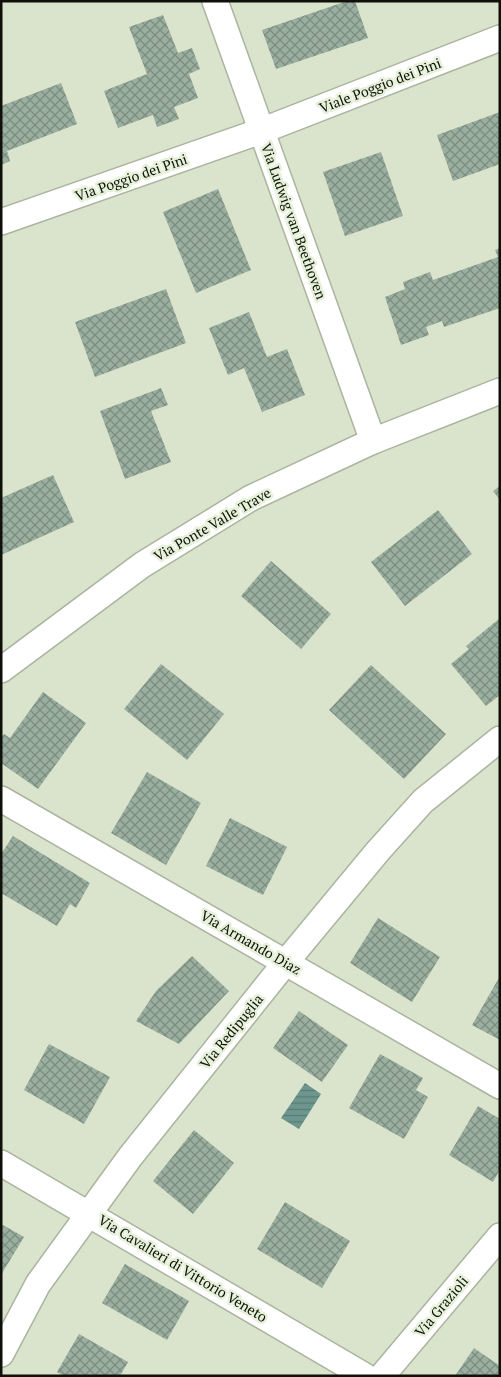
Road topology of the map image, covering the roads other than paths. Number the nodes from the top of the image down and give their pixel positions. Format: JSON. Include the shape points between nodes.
{"nodes":[{"id":1,"x":215,"y":1,"type":"edge"},
{"id":2,"x":500,"y":38,"type":"edge"},
{"id":3,"x":261,"y":131,"type":"junction"},
{"id":4,"x":1,"y":222,"type":"edge"},
{"id":5,"x":500,"y":391,"type":"edge"},
{"id":6,"x":373,"y":441,"type":"junction"},
{"id":7,"x":1,"y":670,"type":"edge"},
{"id":8,"x":500,"y":739,"type":"edge"},
{"id":9,"x":1,"y":799,"type":"edge"},
{"id":10,"x":286,"y":962,"type":"junction"},
{"id":11,"x":500,"y":1086,"type":"edge"},
{"id":12,"x":1,"y":1163,"type":"edge"},
{"id":13,"x":90,"y":1213,"type":"junction"},
{"id":14,"x":500,"y":1236,"type":"edge"},
{"id":15,"x":1,"y":1354,"type":"edge"},
{"id":16,"x":364,"y":1376,"type":"edge"},
{"id":17,"x":382,"y":1376,"type":"edge"}],
"edges":[{"from":1,"to":3,"type":"street","name":"Via Ludwig van Beethoven"},
{"from":2,"to":3,"type":"street","name":"Viale Poggio dei Pini"},
{"from":3,"to":4,"type":"street","name":"Via Poggio dei Pini"},
{"from":3,"to":6,"type":"street","name":"Via Ludwig van Beethoven"},
{"from":5,"to":6,"type":"street","name":"Via Ponte Valle Trave"},
{"from":6,"to":7,"type":"street","name":"Via Ponte Valle Trave","via":[[251,498],[142,565]]},
{"from":8,"to":10,"type":"street","name":"Via Redipuglia","via":[[423,801]]},
{"from":9,"to":10,"type":"street","name":"Via Armando Diaz"},
{"from":10,"to":11,"type":"street","name":"Via Armando Diaz"},
{"from":10,"to":13,"type":"street","name":"Via Redipuglia","via":[[130,1157]]},
{"from":12,"to":13,"type":"street","name":"Via Cavalieri di Vittorio Veneto"},
{"from":13,"to":15,"type":"street","name":"Via Redipuglia","via":[[38,1284]]},
{"from":13,"to":16,"type":"street","name":"Via Cavalieri di Vittorio Veneto"},
{"from":14,"to":17,"type":"street","name":"Via Grazioli"}]}
